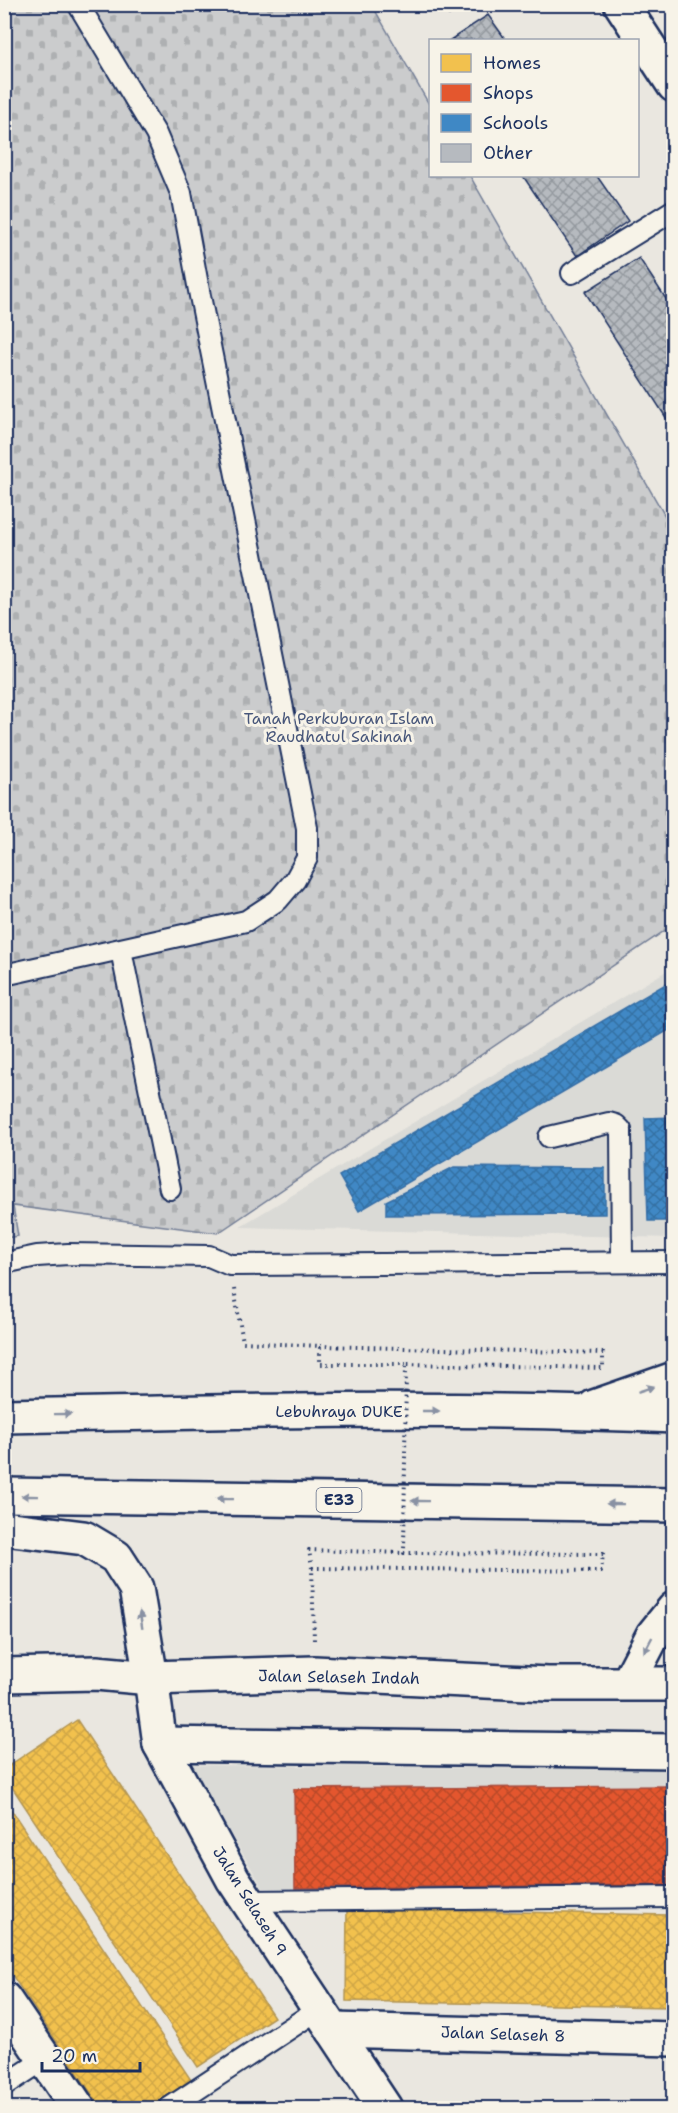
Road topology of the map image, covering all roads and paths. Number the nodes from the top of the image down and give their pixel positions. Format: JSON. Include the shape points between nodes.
{"nodes":[{"id":1,"x":78,"y":4,"type":"edge"},
{"id":2,"x":621,"y":4,"type":"edge"},
{"id":3,"x":674,"y":85,"type":"edge"},
{"id":4,"x":674,"y":210,"type":"edge"},
{"id":5,"x":572,"y":273,"type":"dead end"},
{"id":6,"x":121,"y":950,"type":"junction"},
{"id":7,"x":4,"y":975,"type":"edge"},
{"id":8,"x":549,"y":1137,"type":"dead end"},
{"id":9,"x":170,"y":1189,"type":"dead end"},
{"id":10,"x":622,"y":1262,"type":"junction"},
{"id":11,"x":674,"y":1262,"type":"edge"},
{"id":12,"x":4,"y":1263,"type":"edge"},
{"id":13,"x":230,"y":1264,"type":"junction"},
{"id":14,"x":320,"y":1346,"type":"junction"},
{"id":15,"x":406,"y":1364,"type":"junction"},
{"id":16,"x":674,"y":1379,"type":"edge"},
{"id":17,"x":579,"y":1412,"type":"junction"},
{"id":18,"x":4,"y":1416,"type":"edge"},
{"id":19,"x":674,"y":1416,"type":"edge"},
{"id":20,"x":4,"y":1495,"type":"edge"},
{"id":21,"x":674,"y":1505,"type":"edge"},
{"id":22,"x":4,"y":1528,"type":"edge"},
{"id":23,"x":404,"y":1552,"type":"junction"},
{"id":24,"x":312,"y":1568,"type":"junction"},
{"id":25,"x":674,"y":1609,"type":"edge"},
{"id":26,"x":314,"y":1673,"type":"junction"},
{"id":27,"x":4,"y":1675,"type":"edge"},
{"id":28,"x":151,"y":1678,"type":"junction"},
{"id":29,"x":628,"y":1683,"type":"junction"},
{"id":30,"x":674,"y":1684,"type":"edge"},
{"id":31,"x":160,"y":1744,"type":"junction"},
{"id":32,"x":674,"y":1751,"type":"edge"},
{"id":33,"x":674,"y":1897,"type":"edge"},
{"id":34,"x":247,"y":1901,"type":"junction"},
{"id":35,"x":4,"y":1999,"type":"edge"},
{"id":36,"x":326,"y":2019,"type":"junction"},
{"id":37,"x":674,"y":2039,"type":"edge"},
{"id":38,"x":45,"y":2059,"type":"junction"},
{"id":39,"x":4,"y":2086,"type":"edge"},
{"id":40,"x":78,"y":2109,"type":"edge"},
{"id":41,"x":168,"y":2109,"type":"edge"},
{"id":42,"x":385,"y":2109,"type":"edge"}],
"edges":[{"from":1,"to":6,"type":"lane","via":[[156,134],[182,193],[307,828],[307,858],[295,880],[278,900],[246,921]]},
{"from":2,"to":3,"type":"main road"},
{"from":4,"to":5,"type":"lane"},
{"from":6,"to":7,"type":"lane"},
{"from":6,"to":9,"type":"lane"},
{"from":8,"to":10,"type":"lane","via":[[609,1123],[621,1130]]},
{"from":10,"to":11,"type":"lane"},
{"from":10,"to":13,"type":"lane"},
{"from":12,"to":13,"type":"lane","via":[[68,1254],[209,1257]]},
{"from":13,"to":14,"type":"path","via":[[243,1342]]},
{"from":14,"to":15,"type":"path","via":[[320,1364]]},
{"from":14,"to":15,"type":"path","bridge":true,"via":[[603,1353],[603,1368]]},
{"from":15,"to":23,"type":"path","bridge":true},
{"from":17,"to":16,"type":"main road","one_way":true},
{"from":18,"to":17,"type":"main road","name":"Lebuhraya DUKE","one_way":true,"via":[[288,1410]]},
{"from":17,"to":19,"type":"main road","name":"Lebuhraya DUKE"},
{"from":21,"to":20,"type":"main road","number":"E33","one_way":true},
{"from":28,"to":22,"type":"main road","name":"Jalan Selaseh 9","one_way":true,"via":[[136,1588],[116,1557],[84,1538]]},
{"from":23,"to":24,"type":"path","via":[[309,1550]]},
{"from":23,"to":24,"type":"path","bridge":true,"via":[[603,1554],[601,1571]]},
{"from":24,"to":26,"type":"path"},
{"from":25,"to":29,"type":"main road","one_way":true,"via":[[654,1635]]},
{"from":26,"to":28,"type":"main road","name":"Jalan Selaseh Indah"},
{"from":26,"to":29,"type":"main road","name":"Jalan Selaseh Indah","via":[[548,1684]]},
{"from":27,"to":28,"type":"main road","name":"Jalan Selaseh Indah","via":[[96,1673]]},
{"from":28,"to":31,"type":"main road","name":"Jalan Selaseh 9"},
{"from":29,"to":30,"type":"main road","name":"Jalan Selaseh Indah"},
{"from":31,"to":32,"type":"main road"},
{"from":31,"to":34,"type":"main road","name":"Jalan Selaseh 9"},
{"from":33,"to":34,"type":"lane"},
{"from":34,"to":36,"type":"main road","name":"Jalan Selaseh 9"},
{"from":35,"to":38,"type":"main road"},
{"from":36,"to":37,"type":"main road","name":"Jalan Selaseh 8"},
{"from":36,"to":41,"type":"lane"},
{"from":36,"to":42,"type":"main road","name":"Jalan Selaseh 9"},
{"from":38,"to":39,"type":"lane"},
{"from":38,"to":40,"type":"main road"}]}
